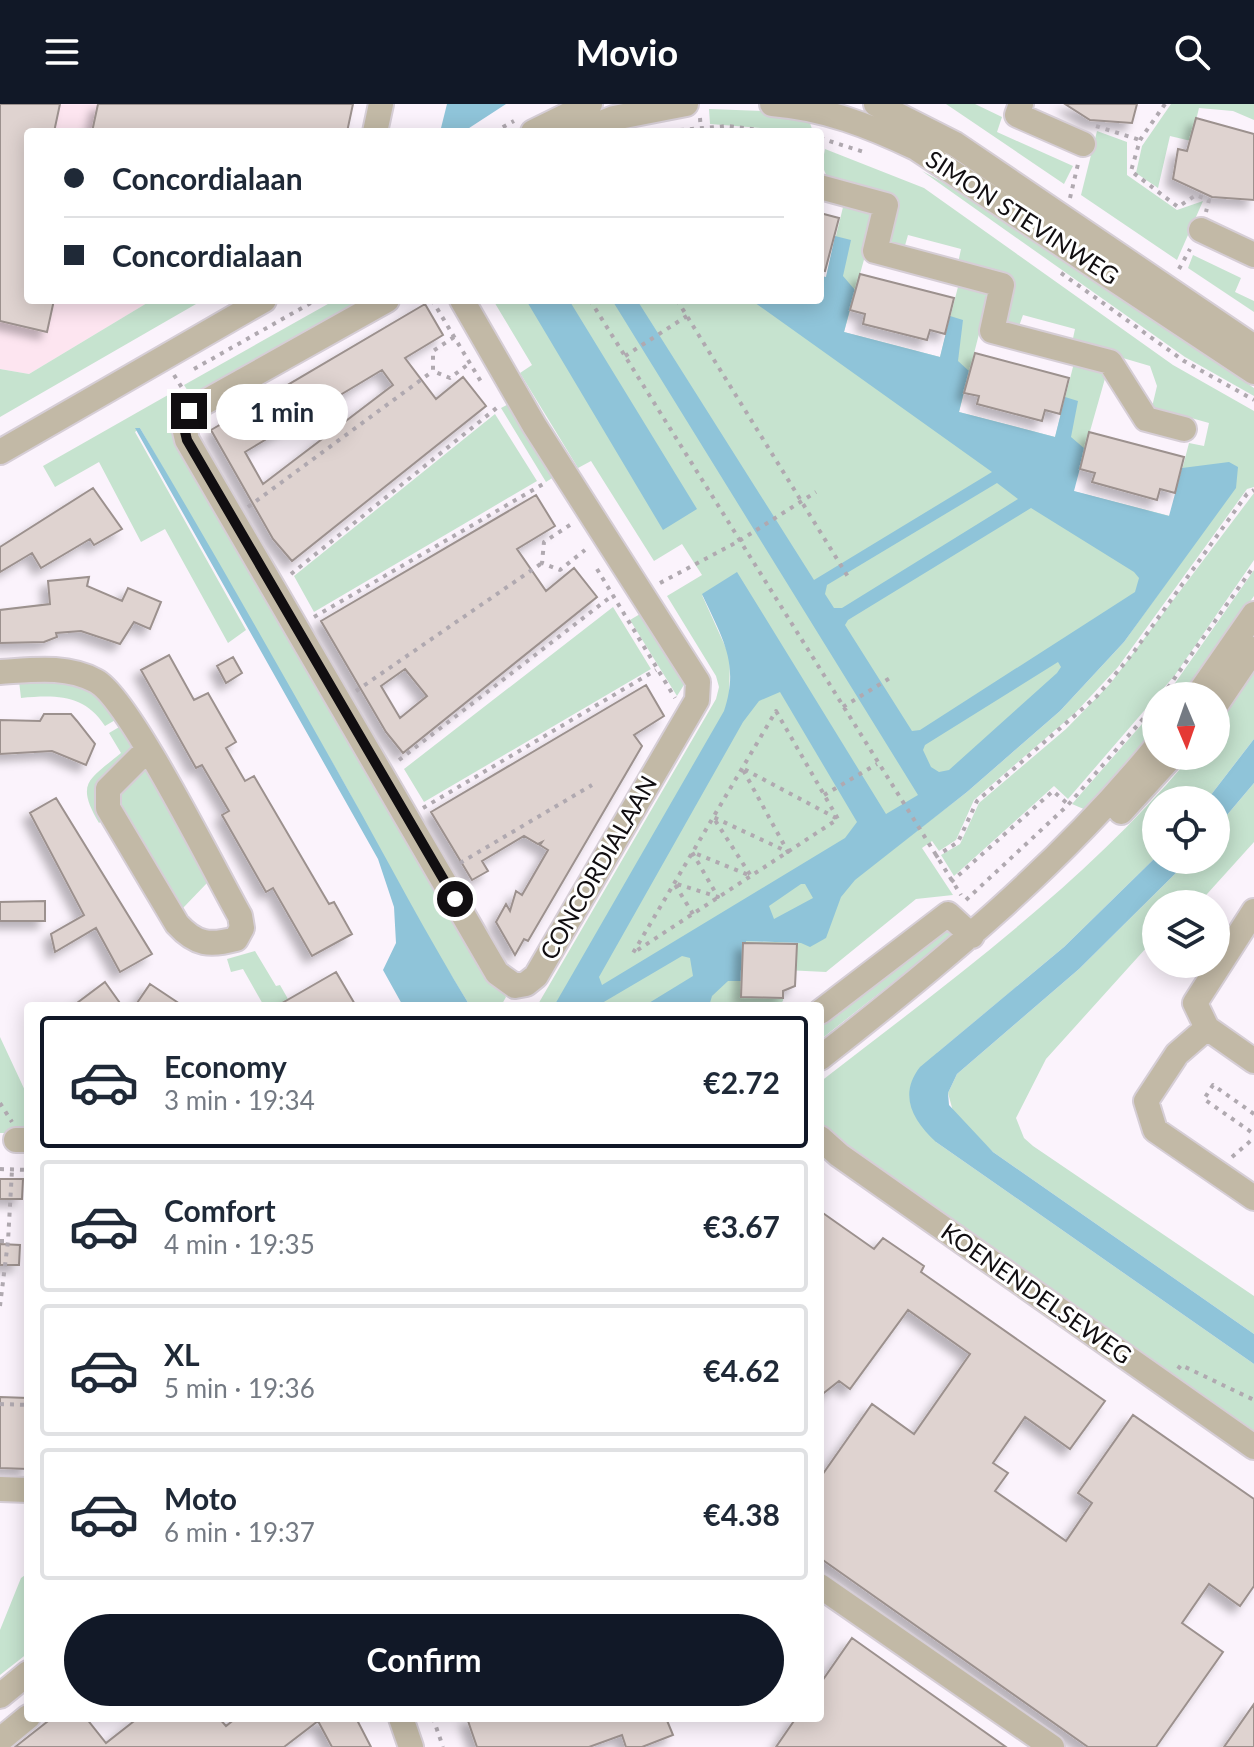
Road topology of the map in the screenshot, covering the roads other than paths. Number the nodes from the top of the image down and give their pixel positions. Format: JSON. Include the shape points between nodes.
{"nodes":[{"id":1,"x":381,"y":104,"type":"edge"},
{"id":2,"x":590,"y":104,"type":"edge"},
{"id":3,"x":686,"y":104,"type":"edge"},
{"id":4,"x":772,"y":104,"type":"edge"},
{"id":5,"x":876,"y":104,"type":"edge"},
{"id":6,"x":1021,"y":104,"type":"edge"},
{"id":7,"x":655,"y":106,"type":"edge"},
{"id":8,"x":824,"y":123,"type":"edge"},
{"id":9,"x":376,"y":128,"type":"edge"},
{"id":10,"x":541,"y":128,"type":"edge"},
{"id":11,"x":591,"y":128,"type":"edge"},
{"id":12,"x":1083,"y":144,"type":"dead end"},
{"id":13,"x":824,"y":188,"type":"edge"},
{"id":14,"x":1201,"y":230,"type":"road end"},
{"id":15,"x":1254,"y":255,"type":"edge"},
{"id":16,"x":257,"y":304,"type":"edge"},
{"id":17,"x":380,"y":304,"type":"edge"},
{"id":18,"x":464,"y":304,"type":"edge"},
{"id":19,"x":1254,"y":347,"type":"edge"},
{"id":20,"x":1254,"y":372,"type":"edge"},
{"id":21,"x":1184,"y":429,"type":"dead end"},
{"id":22,"x":0,"y":452,"type":"edge"},
{"id":23,"x":1254,"y":614,"type":"edge"},
{"id":24,"x":1254,"y":649,"type":"edge"},
{"id":25,"x":0,"y":672,"type":"edge"},
{"id":26,"x":1207,"y":682,"type":"edge"},
{"id":27,"x":1230,"y":684,"type":"edge"},
{"id":28,"x":147,"y":750,"type":"junction"},
{"id":29,"x":1142,"y":763,"type":"edge"},
{"id":30,"x":1159,"y":770,"type":"edge"},
{"id":31,"x":1254,"y":911,"type":"edge"},
{"id":32,"x":978,"y":931,"type":"junction"},
{"id":33,"x":824,"y":1009,"type":"edge"},
{"id":34,"x":1207,"y":1028,"type":"junction"},
{"id":35,"x":824,"y":1055,"type":"edge"},
{"id":36,"x":1254,"y":1061,"type":"edge"},
{"id":37,"x":824,"y":1142,"type":"edge"},
{"id":38,"x":1254,"y":1198,"type":"edge"},
{"id":39,"x":1254,"y":1447,"type":"edge"},
{"id":40,"x":0,"y":1489,"type":"edge"},
{"id":41,"x":24,"y":1490,"type":"edge"},
{"id":42,"x":824,"y":1589,"type":"edge"},
{"id":43,"x":24,"y":1676,"type":"edge"},
{"id":44,"x":0,"y":1696,"type":"edge"},
{"id":45,"x":24,"y":1720,"type":"edge"},
{"id":46,"x":402,"y":1722,"type":"edge"},
{"id":47,"x":0,"y":1740,"type":"edge"},
{"id":48,"x":411,"y":1747,"type":"edge"},
{"id":49,"x":1052,"y":1747,"type":"edge"}],
"edges":[{"from":1,"to":9,"type":"street"},
{"from":2,"to":10,"type":"street"},
{"from":3,"to":7,"type":"street"},
{"from":4,"to":8,"type":"street","name":"SIMON STEVINWEG"},
{"from":5,"to":19,"type":"street","name":"SIMON STEVINWEG","via":[[955,144]]},
{"from":6,"to":12,"type":"street","via":[[1017,115]]},
{"from":7,"to":11,"type":"street"},
{"from":8,"to":20,"type":"street","name":"SIMON STEVINWEG","via":[[869,125],[945,165]]},
{"from":13,"to":21,"type":"street","via":[[886,205],[875,251],[1002,285],[992,331],[1110,362],[1146,419]]},
{"from":14,"to":15,"type":"street"},
{"from":16,"to":22,"type":"street"},
{"from":17,"to":18,"type":"street","name":"CONCORDIALAAN","via":[[189,411],[183,423],[187,440],[497,973],[515,986],[536,976],[688,717],[698,682]]},
{"from":23,"to":26,"type":"street"},
{"from":24,"to":27,"type":"street"},
{"from":25,"to":28,"type":"street","via":[[47,668],[99,682],[119,702]]},
{"from":28,"to":28,"type":"street","via":[[240,916],[242,928],[236,939],[216,944],[190,939],[108,808],[108,789]]},
{"from":29,"to":32,"type":"street","via":[[1089,823]]},
{"from":30,"to":32,"type":"street","via":[[1099,833]]},
{"from":31,"to":34,"type":"street","via":[[1195,1003]]},
{"from":32,"to":33,"type":"street","via":[[953,902]]},
{"from":32,"to":35,"type":"street"},
{"from":34,"to":36,"type":"street"},
{"from":34,"to":38,"type":"street","via":[[1177,1054],[1146,1101],[1155,1130]]},
{"from":37,"to":39,"type":"street","name":"KOENENDELSEWEG"},
{"from":40,"to":41,"type":"street"},
{"from":42,"to":49,"type":"street"},
{"from":43,"to":44,"type":"street"},
{"from":45,"to":47,"type":"street"},
{"from":46,"to":48,"type":"street"}]}
